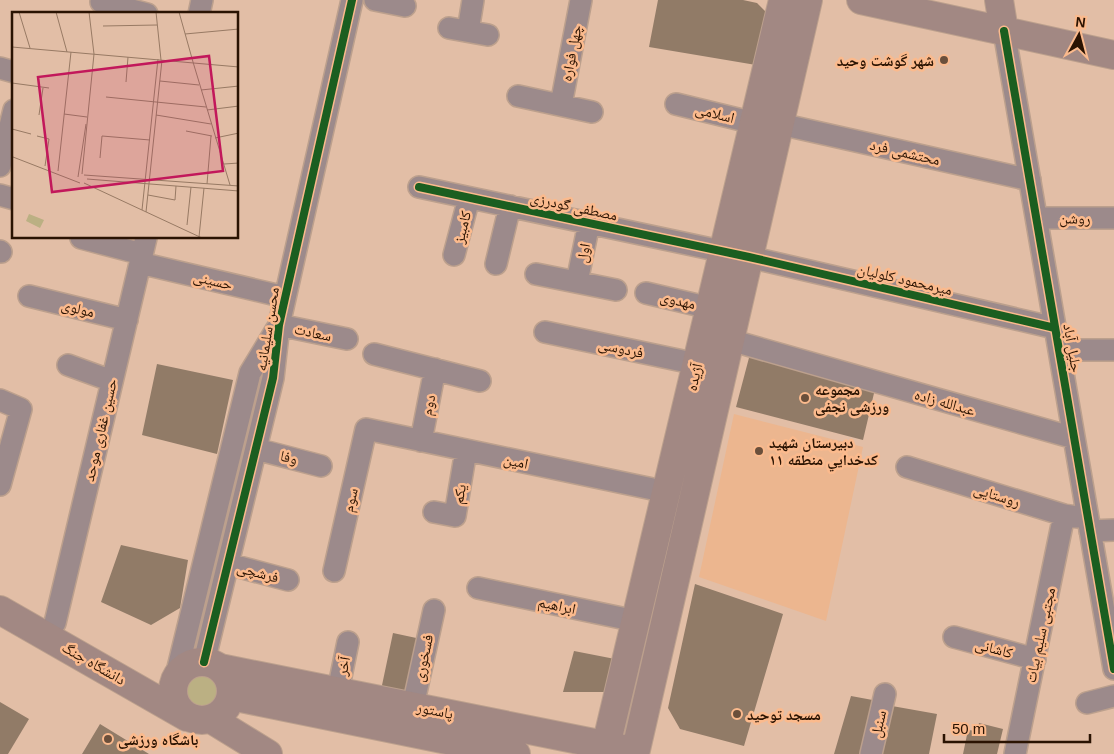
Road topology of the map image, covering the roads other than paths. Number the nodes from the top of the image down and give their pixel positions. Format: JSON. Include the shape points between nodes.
{"nodes":[{"id":1,"x":352,"y":0,"type":"edge"},
{"id":2,"x":375,"y":0,"type":"edge"},
{"id":3,"x":473,"y":0,"type":"edge"},
{"id":4,"x":581,"y":0,"type":"edge"},
{"id":5,"x":783,"y":0,"type":"edge"},
{"id":6,"x":808,"y":0,"type":"edge"},
{"id":7,"x":861,"y":0,"type":"edge"},
{"id":8,"x":999,"y":0,"type":"edge"},
{"id":9,"x":101,"y":2,"type":"dead end"},
{"id":10,"x":405,"y":6,"type":"dead end"},
{"id":11,"x":139,"y":12,"type":"edge"},
{"id":12,"x":468,"y":31,"type":"dead end"},
{"id":13,"x":1004,"y":31,"type":"junction"},
{"id":14,"x":1114,"y":55,"type":"edge"},
{"id":15,"x":518,"y":96,"type":"dead end"},
{"id":16,"x":676,"y":104,"type":"dead end"},
{"id":17,"x":561,"y":105,"type":"junction"},
{"id":18,"x":592,"y":112,"type":"dead end"},
{"id":19,"x":12,"y":118,"type":"edge"},
{"id":20,"x":767,"y":123,"type":"junction"},
{"id":21,"x":0,"y":166,"type":"edge"},
{"id":22,"x":1030,"y":180,"type":"junction"},
{"id":23,"x":419,"y":187,"type":"dead end"},
{"id":24,"x":0,"y":195,"type":"edge"},
{"id":25,"x":469,"y":198,"type":"junction"},
{"id":26,"x":12,"y":199,"type":"edge"},
{"id":27,"x":510,"y":206,"type":"junction"},
{"id":28,"x":1036,"y":218,"type":"junction"},
{"id":29,"x":1114,"y":218,"type":"edge"},
{"id":30,"x":589,"y":223,"type":"junction"},
{"id":31,"x":86,"y":239,"type":"edge"},
{"id":32,"x":143,"y":251,"type":"edge"},
{"id":33,"x":736,"y":254,"type":"junction"},
{"id":34,"x":454,"y":255,"type":"dead end"},
{"id":35,"x":496,"y":264,"type":"dead end"},
{"id":36,"x":536,"y":274,"type":"dead end"},
{"id":37,"x":577,"y":282,"type":"junction"},
{"id":38,"x":616,"y":290,"type":"dead end"},
{"id":39,"x":646,"y":293,"type":"dead end"},
{"id":40,"x":29,"y":296,"type":"dead end"},
{"id":41,"x":286,"y":297,"type":"junction"},
{"id":42,"x":710,"y":308,"type":"junction"},
{"id":43,"x":127,"y":320,"type":"junction"},
{"id":44,"x":279,"y":325,"type":"junction"},
{"id":45,"x":1055,"y":328,"type":"junction"},
{"id":46,"x":545,"y":332,"type":"dead end"},
{"id":47,"x":347,"y":339,"type":"dead end"},
{"id":48,"x":730,"y":340,"type":"junction"},
{"id":49,"x":1060,"y":350,"type":"junction"},
{"id":50,"x":1114,"y":350,"type":"edge"},
{"id":51,"x":374,"y":354,"type":"dead end"},
{"id":52,"x":696,"y":364,"type":"junction"},
{"id":53,"x":68,"y":365,"type":"dead end"},
{"id":54,"x":435,"y":370,"type":"junction"},
{"id":55,"x":480,"y":381,"type":"dead end"},
{"id":56,"x":112,"y":382,"type":"junction"},
{"id":57,"x":0,"y":400,"type":"edge"},
{"id":58,"x":366,"y":429,"type":"joint"},
{"id":59,"x":1074,"y":438,"type":"junction"},
{"id":60,"x":421,"y":441,"type":"junction"},
{"id":61,"x":256,"y":449,"type":"junction"},
{"id":62,"x":466,"y":450,"type":"junction"},
{"id":63,"x":321,"y":466,"type":"dead end"},
{"id":64,"x":907,"y":467,"type":"dead end"},
{"id":65,"x":0,"y":485,"type":"edge"},
{"id":66,"x":666,"y":492,"type":"junction"},
{"id":67,"x":434,"y":512,"type":"dead end"},
{"id":68,"x":1064,"y":515,"type":"junction"},
{"id":69,"x":1089,"y":524,"type":"junction"},
{"id":70,"x":1114,"y":530,"type":"edge"},
{"id":71,"x":228,"y":564,"type":"junction"},
{"id":72,"x":334,"y":571,"type":"dead end"},
{"id":73,"x":288,"y":580,"type":"dead end"},
{"id":74,"x":478,"y":588,"type":"dead end"},
{"id":75,"x":0,"y":592,"type":"edge"},
{"id":76,"x":0,"y":610,"type":"edge"},
{"id":77,"x":434,"y":610,"type":"dead end"},
{"id":78,"x":636,"y":621,"type":"junction"},
{"id":79,"x":55,"y":623,"type":"junction"},
{"id":80,"x":954,"y":636,"type":"dead end"},
{"id":81,"x":348,"y":642,"type":"dead end"},
{"id":82,"x":1035,"y":659,"type":"junction"},
{"id":83,"x":212,"y":665,"type":"junction"},
{"id":84,"x":1114,"y":669,"type":"edge"},
{"id":85,"x":174,"y":684,"type":"junction"},
{"id":86,"x":338,"y":691,"type":"junction"},
{"id":87,"x":885,"y":694,"type":"dead end"},
{"id":88,"x":1114,"y":696,"type":"edge"},
{"id":89,"x":1087,"y":703,"type":"dead end"},
{"id":90,"x":413,"y":706,"type":"junction"},
{"id":91,"x":215,"y":708,"type":"junction"},
{"id":92,"x":606,"y":749,"type":"edge"},
{"id":93,"x":640,"y":753,"type":"edge"},
{"id":94,"x":268,"y":754,"type":"edge"},
{"id":95,"x":516,"y":754,"type":"edge"},
{"id":96,"x":871,"y":754,"type":"edge"},
{"id":97,"x":1016,"y":754,"type":"edge"}],
"edges":[{"from":1,"to":41,"type":"street","name":"محسن سلیمانیه"},
{"from":2,"to":10,"type":"street"},
{"from":3,"to":12,"type":"street"},
{"from":4,"to":17,"type":"street","name":"چهل فواره"},
{"from":5,"to":20,"type":"main road","name":"آژیده"},
{"from":6,"to":20,"type":"main road","name":"آژیده"},
{"from":7,"to":13,"type":"main road"},
{"from":8,"to":13,"type":"main road"},
{"from":9,"to":11,"type":"street"},
{"from":13,"to":14,"type":"main road"},
{"from":13,"to":22,"type":"street","name":"جلیل آباد"},
{"from":15,"to":17,"type":"street"},
{"from":16,"to":20,"type":"street","name":"اسلامی"},
{"from":17,"to":18,"type":"street"},
{"from":19,"to":21,"type":"street"},
{"from":20,"to":22,"type":"street","name":"محتشمی فرد"},
{"from":20,"to":33,"type":"main road","name":"آژیده"},
{"from":22,"to":28,"type":"street","name":"جلیل آباد"},
{"from":23,"to":25,"type":"street","name":"مصطفی گودرزی"},
{"from":24,"to":26,"type":"street"},
{"from":25,"to":27,"type":"street","name":"مصطفی گودرزی"},
{"from":25,"to":34,"type":"street","name":"کامبیز"},
{"from":27,"to":30,"type":"street","name":"مصطفی گودرزی"},
{"from":27,"to":35,"type":"street"},
{"from":28,"to":29,"type":"street","name":"روشن"},
{"from":28,"to":45,"type":"street","name":"جلیل آباد"},
{"from":30,"to":33,"type":"street","name":"مصطفی گودرزی"},
{"from":30,"to":37,"type":"street","name":"اول"},
{"from":31,"to":32,"type":"street","name":"حسینی"},
{"from":32,"to":41,"type":"street","name":"حسینی"},
{"from":32,"to":43,"type":"street","name":"حسین غفاری موحد"},
{"from":33,"to":42,"type":"main road","name":"آژیده"},
{"from":33,"to":45,"type":"street","name":"میرمحمود کلولیان"},
{"from":33,"to":48,"type":"main road","name":"آژیده"},
{"from":36,"to":37,"type":"street"},
{"from":37,"to":38,"type":"street"},
{"from":39,"to":42,"type":"street","name":"مهدوی"},
{"from":40,"to":43,"type":"street","name":"مولوی"},
{"from":41,"to":44,"type":"street","name":"محسن سلیمانیه"},
{"from":42,"to":52,"type":"main road","name":"آژیده"},
{"from":43,"to":56,"type":"street","name":"حسین غفاری موحد"},
{"from":44,"to":47,"type":"street","name":"سعادت"},
{"from":44,"to":61,"type":"street","name":"محسن سلیمانیه","via":[[273,378]]},
{"from":44,"to":85,"type":"street","name":"محسن سلیمانیه","via":[[250,373]]},
{"from":45,"to":49,"type":"street","name":"جلیل آباد"},
{"from":46,"to":52,"type":"street","name":"فردوسی"},
{"from":48,"to":59,"type":"street","name":"عبدالله زاده"},
{"from":48,"to":93,"type":"main road","name":"آژیده"},
{"from":49,"to":50,"type":"street"},
{"from":49,"to":59,"type":"street","name":"جلیل آباد"},
{"from":51,"to":54,"type":"street"},
{"from":52,"to":66,"type":"main road","name":"آژیده"},
{"from":53,"to":56,"type":"street"},
{"from":54,"to":55,"type":"street"},
{"from":54,"to":60,"type":"street","name":"دوم"},
{"from":56,"to":79,"type":"street","name":"حسین غفاری موحد"},
{"from":57,"to":65,"type":"street","via":[[21,409]]},
{"from":58,"to":60,"type":"street","name":"امین"},
{"from":58,"to":72,"type":"street","name":"سوم"},
{"from":59,"to":69,"type":"street","name":"جلیل آباد"},
{"from":60,"to":62,"type":"street","name":"امین"},
{"from":61,"to":63,"type":"street","name":"وفا"},
{"from":61,"to":71,"type":"street","name":"محسن سلیمانیه"},
{"from":62,"to":66,"type":"street","name":"امین"},
{"from":62,"to":67,"type":"street","name":"یکم","via":[[455,516]]},
{"from":64,"to":68,"type":"street","name":"روستایی"},
{"from":66,"to":78,"type":"main road","name":"آژیده"},
{"from":68,"to":69,"type":"street","name":"روستایی"},
{"from":68,"to":82,"type":"street","name":"مجتبی سلیم بیات"},
{"from":69,"to":70,"type":"street","name":"روستایی"},
{"from":69,"to":84,"type":"street","name":"جلیل آباد"},
{"from":71,"to":73,"type":"street","name":"فرشچی"},
{"from":71,"to":83,"type":"street","name":"محسن سلیمانیه"},
{"from":74,"to":78,"type":"street","name":"ابراهیم"},
{"from":75,"to":79,"type":"main road","name":"دانشگاه جنگ"},
{"from":76,"to":91,"type":"main road","name":"دانشگاه جنگ"},
{"from":77,"to":90,"type":"street","name":"فسخوری"},
{"from":78,"to":92,"type":"main road","name":"آژیده"},
{"from":79,"to":85,"type":"main road","name":"دانشگاه جنگ"},
{"from":80,"to":82,"type":"street","name":"کاشانی"},
{"from":81,"to":86,"type":"street","name":"آخر"},
{"from":82,"to":97,"type":"street","name":"مجتبی سلیم بیات"},
{"from":83,"to":85,"type":"main road","via":[[188,665],[181,670]]},
{"from":83,"to":86,"type":"main road","name":"پاستور"},
{"from":83,"to":91,"type":"main road","via":[[229,680]]},
{"from":85,"to":91,"type":"main road","via":[[176,706]]},
{"from":86,"to":90,"type":"main road","name":"پاستور"},
{"from":87,"to":96,"type":"street","name":"سنبل"},
{"from":88,"to":89,"type":"street"},
{"from":90,"to":92,"type":"main road","name":"پاستور"},
{"from":91,"to":94,"type":"main road","name":"دانشگاه جنگ","via":[[244,740]]},
{"from":91,"to":95,"type":"main road","name":"پاستور"},
{"from":92,"to":93,"type":"main road","name":"پاستور"}]}
